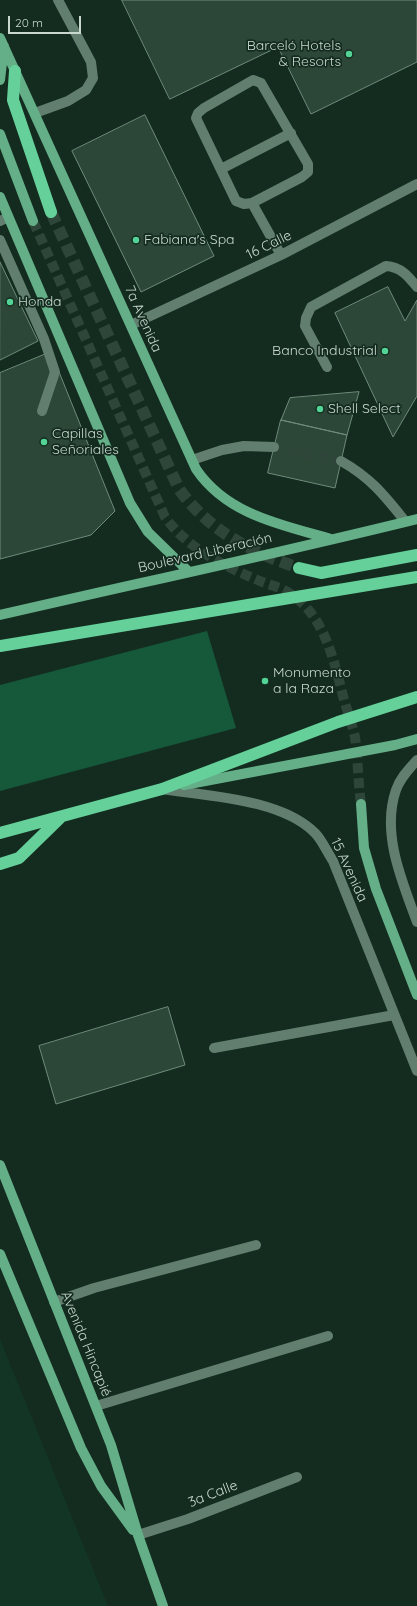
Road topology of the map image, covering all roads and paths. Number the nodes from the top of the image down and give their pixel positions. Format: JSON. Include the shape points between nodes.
{"nodes":[{"id":1,"x":58,"y":0,"type":"edge"},
{"id":2,"x":2,"y":42,"type":"edge"},
{"id":3,"x":15,"y":71,"type":"junction"},
{"id":4,"x":0,"y":80,"type":"edge"},
{"id":5,"x":34,"y":113,"type":"junction"},
{"id":6,"x":291,"y":133,"type":"junction"},
{"id":7,"x":0,"y":134,"type":"edge"},
{"id":8,"x":221,"y":169,"type":"junction"},
{"id":9,"x":417,"y":184,"type":"edge"},
{"id":10,"x":0,"y":197,"type":"edge"},
{"id":11,"x":252,"y":203,"type":"junction"},
{"id":12,"x":51,"y":212,"type":"tunnel mouth"},
{"id":13,"x":4,"y":219,"type":"edge"},
{"id":14,"x":33,"y":221,"type":"tunnel mouth"},
{"id":15,"x":0,"y":240,"type":"edge"},
{"id":16,"x":281,"y":255,"type":"junction"},
{"id":17,"x":417,"y":287,"type":"edge"},
{"id":18,"x":131,"y":325,"type":"junction"},
{"id":19,"x":327,"y":367,"type":"dead end"},
{"id":20,"x":42,"y":412,"type":"dead end"},
{"id":21,"x":274,"y":447,"type":"tunnel mouth"},
{"id":22,"x":192,"y":460,"type":"junction"},
{"id":23,"x":341,"y":462,"type":"tunnel mouth"},
{"id":24,"x":417,"y":519,"type":"edge"},
{"id":25,"x":406,"y":522,"type":"junction"},
{"id":26,"x":331,"y":539,"type":"junction"},
{"id":27,"x":417,"y":554,"type":"edge"},
{"id":28,"x":299,"y":568,"type":"tunnel mouth"},
{"id":29,"x":188,"y":571,"type":"junction"},
{"id":30,"x":417,"y":577,"type":"edge"},
{"id":31,"x":0,"y":615,"type":"edge"},
{"id":32,"x":0,"y":646,"type":"edge"},
{"id":33,"x":417,"y":697,"type":"edge"},
{"id":34,"x":417,"y":739,"type":"edge"},
{"id":35,"x":417,"y":760,"type":"edge"},
{"id":36,"x":162,"y":788,"type":"junction"},
{"id":37,"x":360,"y":804,"type":"tunnel mouth"},
{"id":38,"x":60,"y":817,"type":"junction"},
{"id":39,"x":0,"y":832,"type":"edge"},
{"id":40,"x":18,"y":858,"type":"junction"},
{"id":41,"x":0,"y":864,"type":"edge"},
{"id":42,"x":0,"y":870,"type":"edge"},
{"id":43,"x":417,"y":922,"type":"edge"},
{"id":44,"x":417,"y":995,"type":"edge"},
{"id":45,"x":394,"y":1015,"type":"junction"},
{"id":46,"x":214,"y":1048,"type":"dead end"},
{"id":47,"x":417,"y":1071,"type":"edge"},
{"id":48,"x":0,"y":1166,"type":"edge"},
{"id":49,"x":256,"y":1244,"type":"dead end"},
{"id":50,"x":0,"y":1254,"type":"edge"},
{"id":51,"x":54,"y":1302,"type":"junction"},
{"id":52,"x":328,"y":1336,"type":"dead end"},
{"id":53,"x":96,"y":1406,"type":"junction"},
{"id":54,"x":297,"y":1477,"type":"dead end"},
{"id":55,"x":138,"y":1535,"type":"junction"},
{"id":56,"x":163,"y":1606,"type":"edge"}],
"edges":[{"from":1,"to":5,"type":"street","via":[[91,62],[93,78],[86,90],[68,101]]},
{"from":2,"to":3,"type":"main road","name":"7a Avenida"},
{"from":2,"to":4,"type":"main road"},
{"from":3,"to":5,"type":"main road","name":"7a Avenida"},
{"from":3,"to":12,"type":"highway","via":[[13,100]]},
{"from":5,"to":18,"type":"main road","name":"7a Avenida"},
{"from":6,"to":8,"type":"street"},
{"from":6,"to":8,"type":"street","via":[[262,83],[253,80],[198,112],[196,118]]},
{"from":6,"to":11,"type":"street","via":[[308,164],[308,172]]},
{"from":7,"to":14,"type":"main road"},
{"from":8,"to":11,"type":"street","via":[[236,201]]},
{"from":9,"to":16,"type":"street","name":"16 Calle"},
{"from":10,"to":13,"type":"main road"},
{"from":11,"to":16,"type":"street"},
{"from":13,"to":29,"type":"main road","via":[[130,503],[148,532]]},
{"from":15,"to":20,"type":"street","via":[[44,339],[55,372]]},
{"from":16,"to":18,"type":"street","name":"16 Calle"},
{"from":17,"to":19,"type":"street","via":[[405,272],[394,266],[386,266],[311,307],[305,326]]},
{"from":18,"to":22,"type":"main road","name":"7a Avenida"},
{"from":21,"to":22,"type":"street","via":[[244,446]]},
{"from":22,"to":26,"type":"main road","name":"7a Avenida","via":[[215,492],[242,509],[281,525]]},
{"from":23,"to":25,"type":"street","via":[[360,472],[374,484]]},
{"from":24,"to":25,"type":"main road","name":"Boulevard Liberación"},
{"from":25,"to":26,"type":"main road","name":"Boulevard Liberación"},
{"from":26,"to":29,"type":"main road","name":"Boulevard Liberación","via":[[241,562]]},
{"from":27,"to":28,"type":"highway","via":[[320,573]]},
{"from":29,"to":31,"type":"main road","name":"Boulevard Liberación"},
{"from":30,"to":32,"type":"highway"},
{"from":33,"to":36,"type":"highway","via":[[338,722]]},
{"from":34,"to":36,"type":"main road"},
{"from":35,"to":43,"type":"street","via":[[395,791],[391,814],[392,840],[398,868]]},
{"from":36,"to":38,"type":"highway"},
{"from":36,"to":45,"type":"street","name":"15 Avenida","via":[[267,806],[294,816],[315,833],[332,861]]},
{"from":37,"to":44,"type":"main road","via":[[364,848],[376,889]]},
{"from":38,"to":39,"type":"highway"},
{"from":38,"to":40,"type":"highway"},
{"from":40,"to":41,"type":"highway"},
{"from":40,"to":42,"type":"main road"},
{"from":45,"to":46,"type":"street"},
{"from":45,"to":47,"type":"street","name":"15 Avenida"},
{"from":48,"to":51,"type":"main road","name":"Avenida Hincapié"},
{"from":49,"to":51,"type":"street","via":[[94,1288]]},
{"from":50,"to":55,"type":"main road","name":"Avenida Hincapié","via":[[81,1448],[102,1486]]},
{"from":51,"to":53,"type":"main road","name":"Avenida Hincapié"},
{"from":52,"to":53,"type":"street"},
{"from":53,"to":55,"type":"main road","name":"Avenida Hincapié","via":[[112,1445]]},
{"from":54,"to":55,"type":"street","name":"3a Calle"},
{"from":55,"to":56,"type":"main road","name":"Avenida Hincapié"}]}
